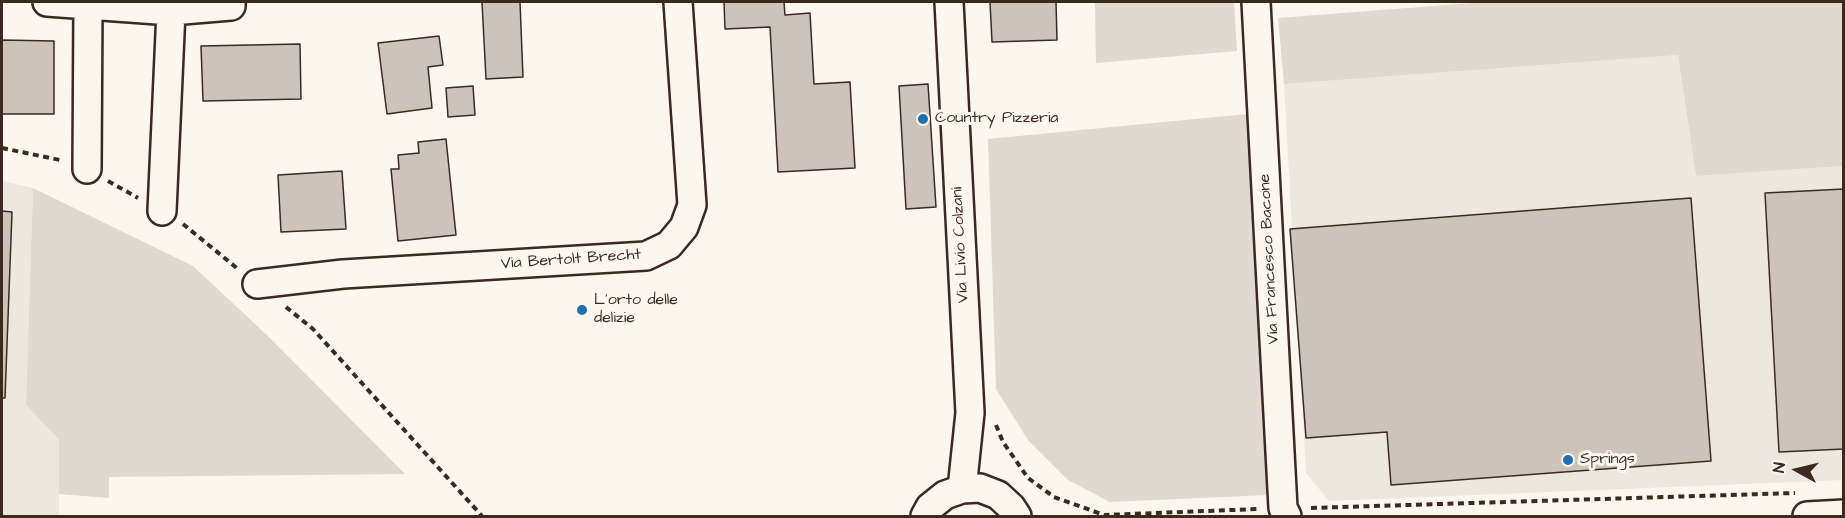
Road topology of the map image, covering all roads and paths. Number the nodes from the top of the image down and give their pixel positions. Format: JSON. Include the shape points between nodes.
{"nodes":[{"id":1,"x":47,"y":2,"type":"edge"},
{"id":2,"x":231,"y":2,"type":"edge"},
{"id":3,"x":678,"y":2,"type":"edge"},
{"id":4,"x":950,"y":2,"type":"edge"},
{"id":5,"x":1256,"y":2,"type":"edge"},
{"id":6,"x":88,"y":3,"type":"junction"},
{"id":7,"x":171,"y":10,"type":"junction"},
{"id":8,"x":87,"y":169,"type":"dead end"},
{"id":9,"x":162,"y":211,"type":"dead end"},
{"id":10,"x":257,"y":284,"type":"dead end"},
{"id":11,"x":970,"y":413,"type":"junction"},
{"id":12,"x":962,"y":489,"type":"junction"},
{"id":13,"x":1801,"y":505,"type":"edge"},
{"id":14,"x":1285,"y":512,"type":"edge"},
{"id":15,"x":1844,"y":514,"type":"edge"},
{"id":16,"x":1104,"y":515,"type":"edge"},
{"id":17,"x":925,"y":516,"type":"edge"},
{"id":18,"x":1017,"y":516,"type":"edge"}],
"edges":[{"from":1,"to":6,"type":"street"},
{"from":2,"to":7,"type":"street","via":[[231,6]]},
{"from":3,"to":10,"type":"street","name":"Via Bertolt Brecht","via":[[692,205],[684,227],[669,245],[646,256],[343,274]]},
{"from":4,"to":11,"type":"street","name":"Via Livio Colzani"},
{"from":5,"to":14,"type":"street","name":"Via Francesco Bacone"},
{"from":6,"to":7,"type":"street"},
{"from":6,"to":8,"type":"street"},
{"from":7,"to":9,"type":"street"},
{"from":11,"to":12,"type":"street","name":"Via Livio Colzani"},
{"from":11,"to":16,"type":"path","via":[[992,413],[1003,442],[1028,478],[1054,497]]},
{"from":12,"to":17,"type":"street","via":[[945,495]]},
{"from":12,"to":18,"type":"street","via":[[998,495]]},
{"from":13,"to":14,"type":"path"},
{"from":13,"to":15,"type":"street"},
{"from":14,"to":16,"type":"path"}]}
